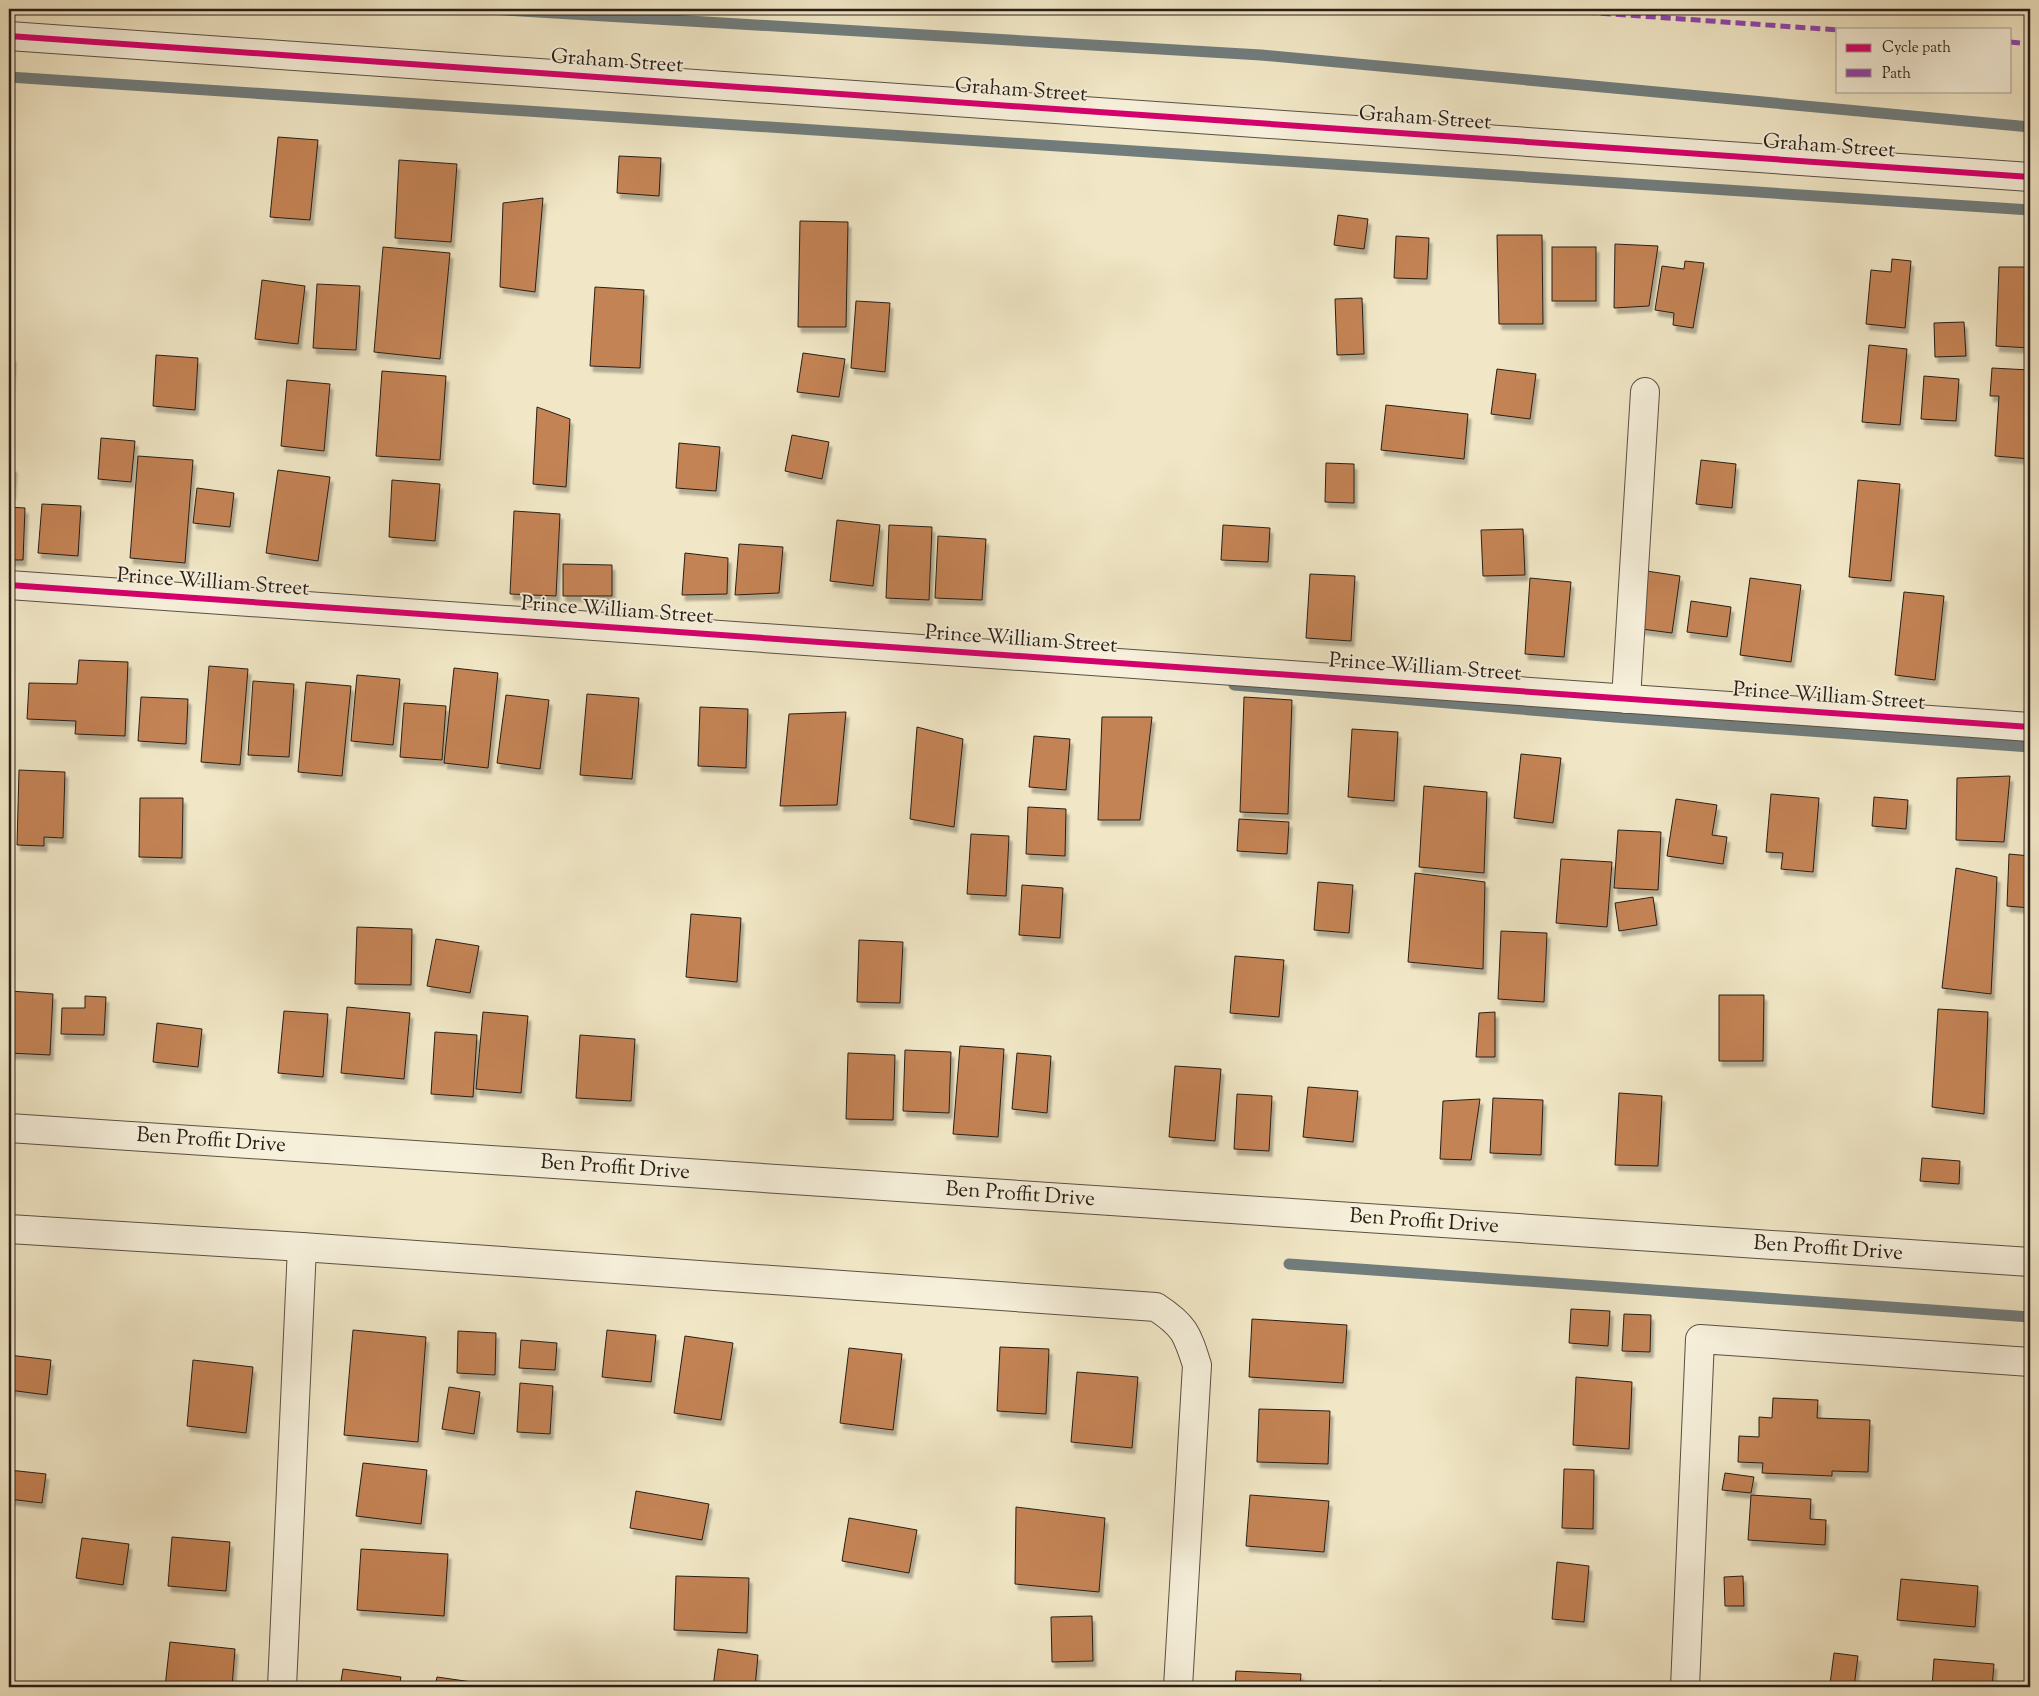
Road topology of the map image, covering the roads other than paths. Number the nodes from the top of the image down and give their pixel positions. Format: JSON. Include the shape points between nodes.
{"nodes":[{"id":1,"x":9,"y":36,"type":"edge"},
{"id":2,"x":2030,"y":177,"type":"edge"},
{"id":3,"x":1646,"y":392,"type":"dead end"},
{"id":4,"x":9,"y":585,"type":"edge"},
{"id":5,"x":1626,"y":699,"type":"junction"},
{"id":6,"x":2030,"y":727,"type":"edge"},
{"id":7,"x":9,"y":1128,"type":"edge"},
{"id":8,"x":9,"y":1229,"type":"edge"},
{"id":9,"x":302,"y":1247,"type":"junction"},
{"id":10,"x":2030,"y":1262,"type":"edge"},
{"id":11,"x":2030,"y":1362,"type":"edge"},
{"id":12,"x":282,"y":1687,"type":"edge"},
{"id":13,"x":1178,"y":1687,"type":"edge"},
{"id":14,"x":1685,"y":1687,"type":"edge"}],
"edges":[{"from":1,"to":2,"type":"street","name":"Graham Street"},
{"from":3,"to":5,"type":"street"},
{"from":4,"to":5,"type":"street","name":"Prince William Street"},
{"from":5,"to":6,"type":"street","name":"Prince William Street"},
{"from":7,"to":10,"type":"street","name":"Ben Proffit Drive"},
{"from":8,"to":9,"type":"street"},
{"from":9,"to":12,"type":"street"},
{"from":9,"to":13,"type":"street","via":[[1156,1307],[1186,1332],[1197,1365]]},
{"from":11,"to":14,"type":"street","via":[[1700,1338]]}]}
